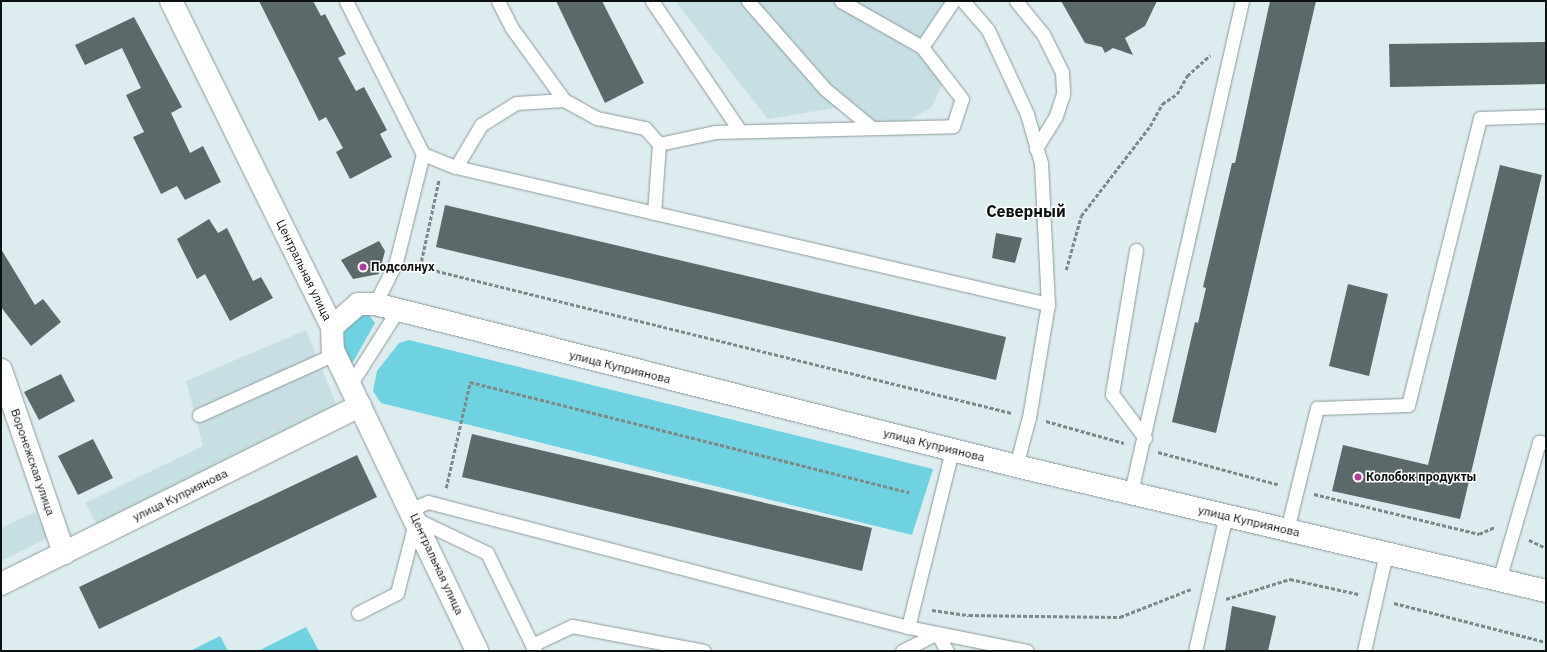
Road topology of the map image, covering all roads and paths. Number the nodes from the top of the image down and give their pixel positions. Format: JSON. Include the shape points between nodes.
{"nodes":[{"id":1,"x":171,"y":1,"type":"edge"},
{"id":2,"x":346,"y":1,"type":"edge"},
{"id":3,"x":498,"y":1,"type":"edge"},
{"id":4,"x":652,"y":1,"type":"edge"},
{"id":5,"x":748,"y":1,"type":"edge"},
{"id":6,"x":841,"y":1,"type":"edge"},
{"id":7,"x":953,"y":1,"type":"edge"},
{"id":8,"x":963,"y":1,"type":"edge"},
{"id":9,"x":1016,"y":1,"type":"edge"},
{"id":10,"x":1242,"y":1,"type":"edge"},
{"id":11,"x":922,"y":48,"type":"junction"},
{"id":12,"x":1211,"y":51,"type":"dead end"},
{"id":13,"x":564,"y":100,"type":"junction"},
{"id":14,"x":1546,"y":116,"type":"edge"},
{"id":15,"x":871,"y":127,"type":"junction"},
{"id":16,"x":740,"y":131,"type":"junction"},
{"id":17,"x":660,"y":144,"type":"junction"},
{"id":18,"x":1036,"y":148,"type":"junction"},
{"id":19,"x":423,"y":154,"type":"junction"},
{"id":20,"x":456,"y":167,"type":"junction"},
{"id":21,"x":440,"y":174,"type":"dead end"},
{"id":22,"x":654,"y":213,"type":"junction"},
{"id":23,"x":1136,"y":250,"type":"dead end"},
{"id":24,"x":396,"y":262,"type":"junction"},
{"id":25,"x":420,"y":266,"type":"junction"},
{"id":26,"x":1066,"y":273,"type":"dead end"},
{"id":27,"x":375,"y":304,"type":"junction"},
{"id":28,"x":1048,"y":304,"type":"junction"},
{"id":29,"x":397,"y":311,"type":"junction"},
{"id":30,"x":332,"y":327,"type":"junction"},
{"id":31,"x":335,"y":354,"type":"junction"},
{"id":32,"x":1,"y":370,"type":"edge"},
{"id":33,"x":350,"y":385,"type":"junction"},
{"id":34,"x":1012,"y":405,"type":"dead end"},
{"id":35,"x":360,"y":406,"type":"junction"},
{"id":36,"x":1010,"y":412,"type":"junction"},
{"id":37,"x":199,"y":415,"type":"dead end"},
{"id":38,"x":1029,"y":417,"type":"junction"},
{"id":39,"x":1143,"y":443,"type":"junction"},
{"id":40,"x":1546,"y":443,"type":"edge"},
{"id":41,"x":952,"y":450,"type":"junction"},
{"id":42,"x":1016,"y":466,"type":"junction"},
{"id":43,"x":1297,"y":490,"type":"junction"},
{"id":44,"x":909,"y":492,"type":"dead end"},
{"id":45,"x":1131,"y":492,"type":"junction"},
{"id":46,"x":454,"y":493,"type":"dead end"},
{"id":47,"x":414,"y":514,"type":"junction"},
{"id":48,"x":1226,"y":516,"type":"junction"},
{"id":49,"x":1517,"y":529,"type":"junction"},
{"id":50,"x":1287,"y":530,"type":"junction"},
{"id":51,"x":1546,"y":548,"type":"edge"},
{"id":52,"x":64,"y":553,"type":"junction"},
{"id":53,"x":1386,"y":553,"type":"junction"},
{"id":54,"x":1499,"y":580,"type":"junction"},
{"id":55,"x":1,"y":584,"type":"edge"},
{"id":56,"x":1546,"y":590,"type":"edge"},
{"id":57,"x":1208,"y":593,"type":"junction"},
{"id":58,"x":915,"y":608,"type":"junction"},
{"id":59,"x":358,"y":613,"type":"dead end"},
{"id":60,"x":908,"y":627,"type":"junction"},
{"id":61,"x":937,"y":633,"type":"junction"},
{"id":62,"x":534,"y":648,"type":"edge"},
{"id":63,"x":477,"y":651,"type":"edge"},
{"id":64,"x":704,"y":651,"type":"edge"},
{"id":65,"x":902,"y":651,"type":"edge"},
{"id":66,"x":947,"y":651,"type":"edge"},
{"id":67,"x":1027,"y":651,"type":"edge"},
{"id":68,"x":1195,"y":651,"type":"edge"},
{"id":69,"x":1364,"y":651,"type":"edge"}],
"edges":[{"from":1,"to":30,"type":"street","name":"Центральная улица"},
{"from":2,"to":19,"type":"lane"},
{"from":3,"to":13,"type":"lane","via":[[511,27]]},
{"from":4,"to":16,"type":"lane"},
{"from":5,"to":15,"type":"lane","via":[[825,88]]},
{"from":6,"to":11,"type":"lane"},
{"from":7,"to":11,"type":"lane"},
{"from":8,"to":18,"type":"lane","via":[[988,30],[1027,114]]},
{"from":9,"to":18,"type":"lane","via":[[1043,34],[1062,72],[1063,94],[1059,109]]},
{"from":10,"to":39,"type":"lane"},
{"from":11,"to":15,"type":"lane","via":[[962,99],[953,126]]},
{"from":12,"to":26,"type":"path","via":[[1187,76],[1177,94],[1162,104],[1150,126],[1081,216]]},
{"from":13,"to":17,"type":"lane","via":[[597,118],[645,128]]},
{"from":13,"to":20,"type":"lane","via":[[516,103],[481,125]]},
{"from":14,"to":43,"type":"lane","via":[[1480,118],[1408,405],[1317,408]]},
{"from":15,"to":16,"type":"lane"},
{"from":16,"to":17,"type":"lane","via":[[714,132]]},
{"from":17,"to":22,"type":"lane"},
{"from":18,"to":28,"type":"lane","via":[[1041,163]]},
{"from":19,"to":20,"type":"lane"},
{"from":19,"to":24,"type":"lane"},
{"from":20,"to":22,"type":"lane"},
{"from":21,"to":25,"type":"path"},
{"from":22,"to":28,"type":"lane"},
{"from":23,"to":39,"type":"lane","via":[[1112,394]]},
{"from":24,"to":25,"type":"path"},
{"from":24,"to":27,"type":"lane"},
{"from":25,"to":36,"type":"path"},
{"from":27,"to":29,"type":"street","name":"улица Куприянова"},
{"from":27,"to":30,"type":"street","name":"улица Куприянова","via":[[358,304]]},
{"from":28,"to":38,"type":"lane"},
{"from":29,"to":33,"type":"lane"},
{"from":29,"to":41,"type":"street","name":"улица Куприянова"},
{"from":30,"to":31,"type":"street","name":"Центральная улица"},
{"from":31,"to":33,"type":"street","name":"Центральная улица"},
{"from":31,"to":37,"type":"lane"},
{"from":32,"to":52,"type":"street","name":"Воронежская улица"},
{"from":33,"to":35,"type":"street","name":"Центральная улица"},
{"from":34,"to":36,"type":"path"},
{"from":35,"to":47,"type":"street","name":"Центральная улица"},
{"from":35,"to":52,"type":"street","name":"улица Куприянова"},
{"from":36,"to":38,"type":"path"},
{"from":38,"to":39,"type":"path"},
{"from":38,"to":42,"type":"lane"},
{"from":39,"to":43,"type":"path"},
{"from":39,"to":45,"type":"lane"},
{"from":40,"to":49,"type":"lane","via":[[1539,442]]},
{"from":41,"to":42,"type":"street","name":"улица Куприянова"},
{"from":41,"to":58,"type":"lane"},
{"from":42,"to":45,"type":"street","name":"улица Куприянова"},
{"from":43,"to":49,"type":"path","via":[[1479,534],[1501,525]]},
{"from":43,"to":50,"type":"lane"},
{"from":44,"to":46,"type":"path","via":[[470,382],[446,491]]},
{"from":45,"to":48,"type":"street","name":"улица Куприянова"},
{"from":47,"to":59,"type":"lane","via":[[397,593]]},
{"from":47,"to":60,"type":"lane","via":[[428,502]]},
{"from":47,"to":62,"type":"lane","via":[[487,553]]},
{"from":47,"to":63,"type":"street","name":"Центральная улица"},
{"from":48,"to":50,"type":"street","name":"улица Куприянова"},
{"from":48,"to":57,"type":"lane"},
{"from":49,"to":51,"type":"path","via":[[1536,546]]},
{"from":49,"to":54,"type":"lane"},
{"from":50,"to":53,"type":"street","name":"улица Куприянова"},
{"from":52,"to":55,"type":"street","name":"улица Куприянова"},
{"from":53,"to":54,"type":"street","name":"улица Куприянова"},
{"from":53,"to":69,"type":"lane"},
{"from":54,"to":56,"type":"street","name":"улица Куприянова"},
{"from":57,"to":58,"type":"path","via":[[1189,589],[1120,617],[969,615]]},
{"from":57,"to":68,"type":"lane"},
{"from":58,"to":60,"type":"lane"},
{"from":60,"to":61,"type":"lane"},
{"from":61,"to":65,"type":"lane"},
{"from":61,"to":66,"type":"lane"},
{"from":61,"to":67,"type":"lane"},
{"from":62,"to":64,"type":"lane","via":[[572,626]]}]}
